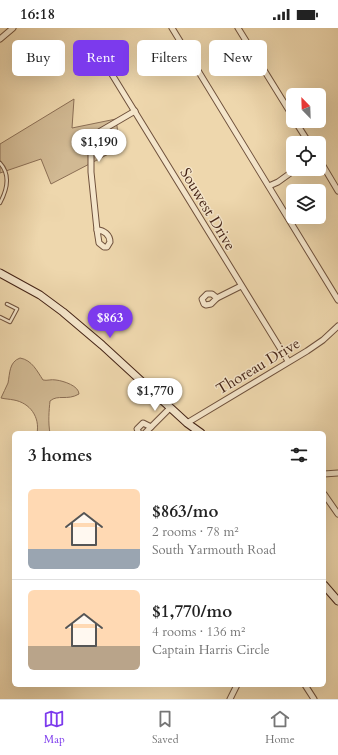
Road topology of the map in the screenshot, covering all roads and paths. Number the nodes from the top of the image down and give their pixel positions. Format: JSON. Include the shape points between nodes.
{"nodes":[{"id":1,"x":13,"y":28,"type":"edge"},
{"id":2,"x":172,"y":28,"type":"edge"},
{"id":3,"x":238,"y":28,"type":"edge"},
{"id":4,"x":0,"y":39,"type":"edge"},
{"id":5,"x":113,"y":76,"type":"edge"},
{"id":6,"x":286,"y":106,"type":"edge"},
{"id":7,"x":135,"y":111,"type":"junction"},
{"id":8,"x":0,"y":163,"type":"edge"},
{"id":9,"x":326,"y":170,"type":"edge"},
{"id":10,"x":286,"y":176,"type":"edge"},
{"id":11,"x":269,"y":186,"type":"junction"},
{"id":12,"x":338,"y":190,"type":"edge"},
{"id":13,"x":0,"y":203,"type":"edge"},
{"id":14,"x":97,"y":230,"type":"dead end"},
{"id":15,"x":0,"y":273,"type":"edge"},
{"id":16,"x":241,"y":286,"type":"junction"},
{"id":17,"x":217,"y":298,"type":"dead end"},
{"id":18,"x":338,"y":300,"type":"edge"},
{"id":19,"x":7,"y":304,"type":"dead end"},
{"id":20,"x":0,"y":317,"type":"edge"},
{"id":21,"x":338,"y":326,"type":"edge"},
{"id":22,"x":288,"y":362,"type":"junction"},
{"id":23,"x":170,"y":408,"type":"junction"},
{"id":24,"x":187,"y":423,"type":"junction"},
{"id":25,"x":151,"y":427,"type":"junction"},
{"id":26,"x":138,"y":431,"type":"edge"},
{"id":27,"x":147,"y":431,"type":"edge"},
{"id":28,"x":198,"y":431,"type":"edge"},
{"id":29,"x":338,"y":473,"type":"edge"},
{"id":30,"x":326,"y":474,"type":"edge"},
{"id":31,"x":326,"y":497,"type":"edge"},
{"id":32,"x":338,"y":514,"type":"edge"},
{"id":33,"x":326,"y":587,"type":"edge"},
{"id":34,"x":338,"y":601,"type":"edge"},
{"id":35,"x":236,"y":687,"type":"edge"},
{"id":36,"x":306,"y":687,"type":"edge"},
{"id":37,"x":230,"y":699,"type":"edge"},
{"id":38,"x":314,"y":699,"type":"edge"}],
"edges":[{"from":1,"to":4,"type":"street"},
{"from":2,"to":11,"type":"street"},
{"from":3,"to":6,"type":"street"},
{"from":5,"to":7,"type":"street","name":"Souwest Drive"},
{"from":7,"to":14,"type":"street","via":[[99,132],[90,147],[90,172]]},
{"from":7,"to":16,"type":"street","name":"Souwest Drive"},
{"from":8,"to":13,"type":"lane","via":[[7,181]]},
{"from":9,"to":12,"type":"street"},
{"from":10,"to":11,"type":"street"},
{"from":11,"to":18,"type":"street"},
{"from":15,"to":23,"type":"main road","via":[[62,312],[108,350]]},
{"from":16,"to":17,"type":"street"},
{"from":16,"to":22,"type":"street","name":"Souwest Drive"},
{"from":19,"to":20,"type":"lane","via":[[17,309],[10,322]]},
{"from":21,"to":22,"type":"street","name":"Thoreau Drive","via":[[323,340]]},
{"from":22,"to":24,"type":"street","name":"Thoreau Drive"},
{"from":23,"to":24,"type":"main road"},
{"from":23,"to":25,"type":"street"},
{"from":24,"to":28,"type":"main road"},
{"from":25,"to":26,"type":"street","via":[[143,423]]},
{"from":25,"to":27,"type":"street"},
{"from":29,"to":30,"type":"street"},
{"from":31,"to":32,"type":"street"},
{"from":33,"to":34,"type":"main road"},
{"from":35,"to":37,"type":"street"},
{"from":36,"to":38,"type":"street"}]}
